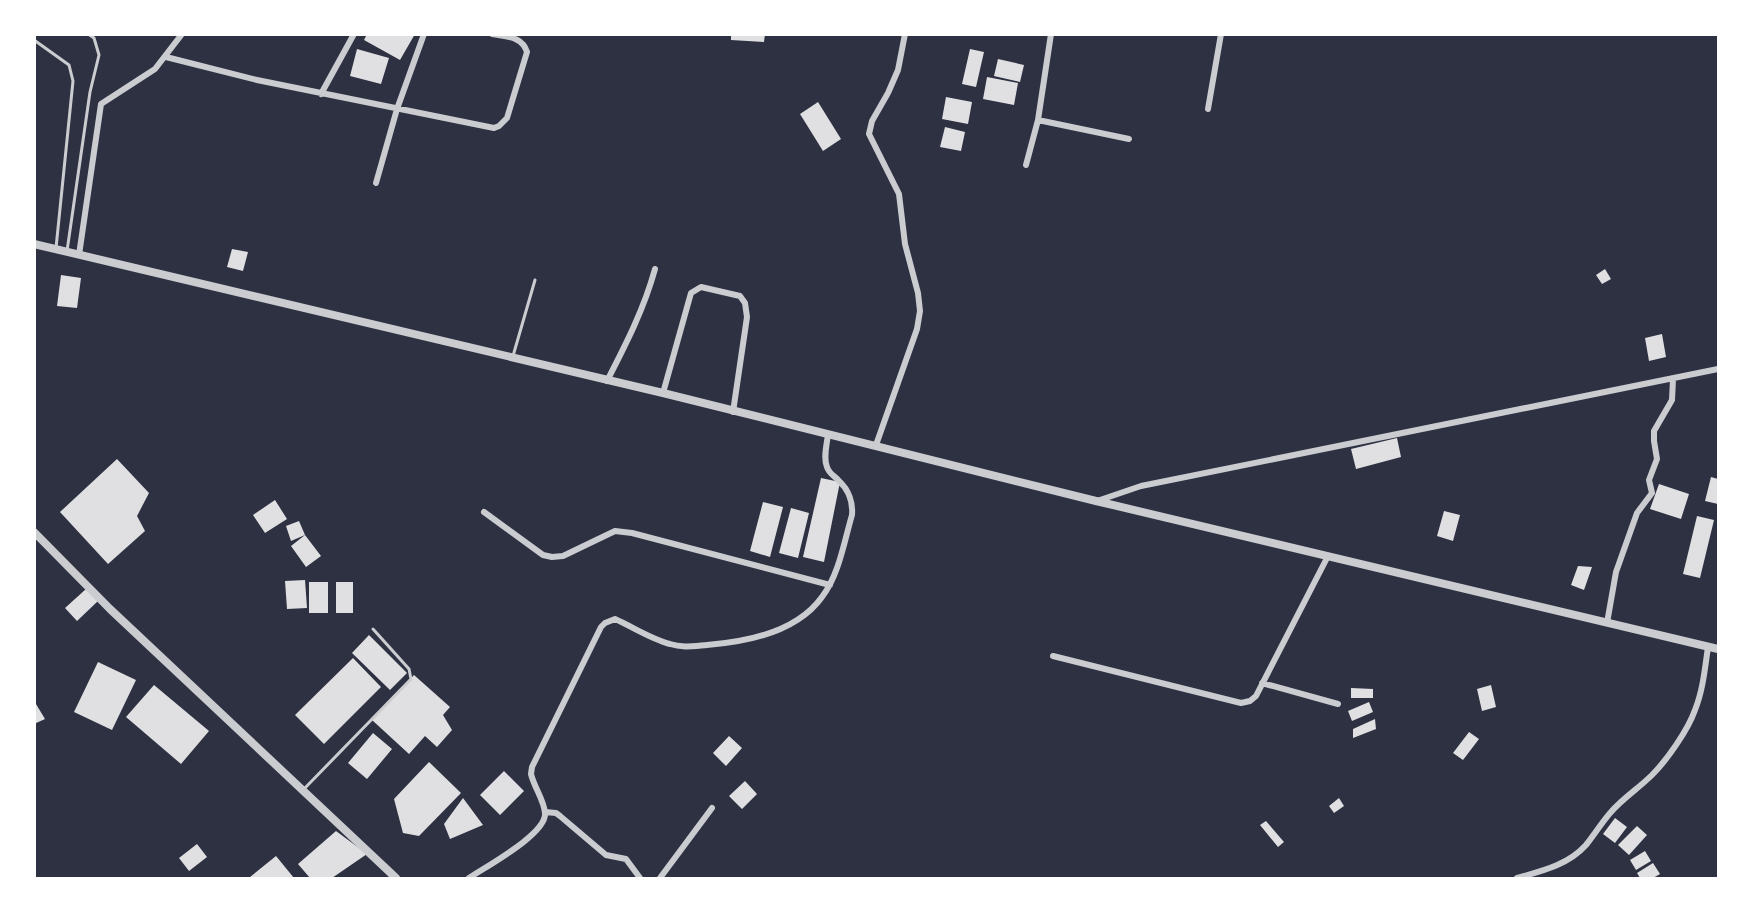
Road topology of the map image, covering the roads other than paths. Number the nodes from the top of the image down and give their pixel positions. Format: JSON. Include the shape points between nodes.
{"nodes":[{"id":1,"x":88,"y":34,"type":"edge"},
{"id":2,"x":182,"y":34,"type":"edge"},
{"id":3,"x":354,"y":34,"type":"edge"},
{"id":4,"x":424,"y":34,"type":"edge"},
{"id":5,"x":492,"y":34,"type":"edge"},
{"id":6,"x":905,"y":34,"type":"edge"},
{"id":7,"x":1051,"y":34,"type":"edge"},
{"id":8,"x":1221,"y":34,"type":"edge"},
{"id":9,"x":34,"y":40,"type":"edge"},
{"id":10,"x":166,"y":57,"type":"junction"},
{"id":11,"x":321,"y":94,"type":"junction"},
{"id":12,"x":1208,"y":109,"type":"dead end"},
{"id":13,"x":398,"y":110,"type":"junction"},
{"id":14,"x":1038,"y":120,"type":"junction"},
{"id":15,"x":1129,"y":139,"type":"dead end"},
{"id":16,"x":1026,"y":165,"type":"dead end"},
{"id":17,"x":375,"y":183,"type":"dead end"},
{"id":18,"x":34,"y":244,"type":"edge"},
{"id":19,"x":56,"y":249,"type":"junction"},
{"id":20,"x":67,"y":252,"type":"junction"},
{"id":21,"x":79,"y":255,"type":"junction"},
{"id":22,"x":655,"y":268,"type":"dead end"},
{"id":23,"x":535,"y":280,"type":"dead end"},
{"id":24,"x":512,"y":358,"type":"junction"},
{"id":25,"x":1719,"y":369,"type":"edge"},
{"id":26,"x":1673,"y":379,"type":"junction"},
{"id":27,"x":607,"y":381,"type":"junction"},
{"id":28,"x":663,"y":393,"type":"junction"},
{"id":29,"x":733,"y":412,"type":"junction"},
{"id":30,"x":828,"y":434,"type":"junction"},
{"id":31,"x":876,"y":445,"type":"junction"},
{"id":32,"x":1096,"y":501,"type":"junction"},
{"id":33,"x":484,"y":512,"type":"dead end"},
{"id":34,"x":34,"y":532,"type":"edge"},
{"id":35,"x":1328,"y":556,"type":"junction"},
{"id":36,"x":830,"y":585,"type":"junction"},
{"id":37,"x":1607,"y":622,"type":"junction"},
{"id":38,"x":373,"y":629,"type":"dead end"},
{"id":39,"x":1708,"y":647,"type":"junction"},
{"id":40,"x":1719,"y":649,"type":"edge"},
{"id":41,"x":1053,"y":656,"type":"dead end"},
{"id":42,"x":1262,"y":683,"type":"junction"},
{"id":43,"x":1338,"y":704,"type":"dead end"},
{"id":44,"x":302,"y":790,"type":"junction"},
{"id":45,"x":712,"y":808,"type":"dead end"},
{"id":46,"x":545,"y":812,"type":"junction"},
{"id":47,"x":396,"y":879,"type":"edge"},
{"id":48,"x":469,"y":879,"type":"edge"},
{"id":49,"x":640,"y":879,"type":"edge"},
{"id":50,"x":660,"y":879,"type":"edge"},
{"id":51,"x":1517,"y":879,"type":"edge"}],
"edges":[{"from":1,"to":20,"type":"lane","via":[[98,46],[98,64],[90,92]]},
{"from":2,"to":10,"type":"street"},
{"from":3,"to":11,"type":"street"},
{"from":4,"to":13,"type":"street"},
{"from":5,"to":13,"type":"street","via":[[518,39],[527,52],[504,123],[494,128]]},
{"from":6,"to":31,"type":"street","via":[[898,70],[869,134],[899,194],[905,244],[920,310],[917,329]]},
{"from":7,"to":14,"type":"street"},
{"from":8,"to":12,"type":"street"},
{"from":9,"to":19,"type":"lane","via":[[69,65],[73,81]]},
{"from":10,"to":11,"type":"street"},
{"from":10,"to":21,"type":"street","via":[[149,74],[101,104]]},
{"from":11,"to":13,"type":"street"},
{"from":13,"to":17,"type":"street"},
{"from":14,"to":15,"type":"street"},
{"from":14,"to":16,"type":"street"},
{"from":18,"to":19,"type":"street"},
{"from":19,"to":20,"type":"street"},
{"from":20,"to":21,"type":"street"},
{"from":21,"to":24,"type":"street"},
{"from":22,"to":27,"type":"street","via":[[640,314]]},
{"from":23,"to":24,"type":"lane"},
{"from":24,"to":27,"type":"street"},
{"from":25,"to":26,"type":"street"},
{"from":26,"to":32,"type":"street","via":[[1141,486]]},
{"from":26,"to":37,"type":"street","via":[[1672,400],[1654,431],[1657,459],[1649,480],[1651,498],[1637,513],[1621,558]]},
{"from":27,"to":28,"type":"street"},
{"from":28,"to":29,"type":"street"},
{"from":28,"to":29,"type":"street","via":[[691,292],[702,287],[740,296],[747,317]]},
{"from":29,"to":30,"type":"street"},
{"from":30,"to":31,"type":"street"},
{"from":30,"to":36,"type":"street","via":[[827,469],[841,482],[853,507]]},
{"from":31,"to":32,"type":"street"},
{"from":32,"to":35,"type":"street"},
{"from":33,"to":36,"type":"street","via":[[543,555],[563,556],[615,531]]},
{"from":34,"to":44,"type":"street"},
{"from":35,"to":37,"type":"street"},
{"from":35,"to":42,"type":"street"},
{"from":36,"to":46,"type":"street","via":[[804,615],[767,635],[738,643],[680,646],[615,619],[605,623],[532,767],[532,780]]},
{"from":37,"to":39,"type":"street"},
{"from":38,"to":44,"type":"lane","via":[[409,669],[411,679]]},
{"from":39,"to":40,"type":"street"},
{"from":39,"to":51,"type":"street","via":[[1695,711],[1655,772],[1612,811],[1574,856]]},
{"from":41,"to":42,"type":"street","via":[[1241,702],[1256,696]]},
{"from":42,"to":43,"type":"street"},
{"from":44,"to":47,"type":"street"},
{"from":45,"to":50,"type":"street"},
{"from":46,"to":48,"type":"street","via":[[545,819],[534,835]]},
{"from":46,"to":49,"type":"street","via":[[556,813],[606,855],[626,859]]}]}
